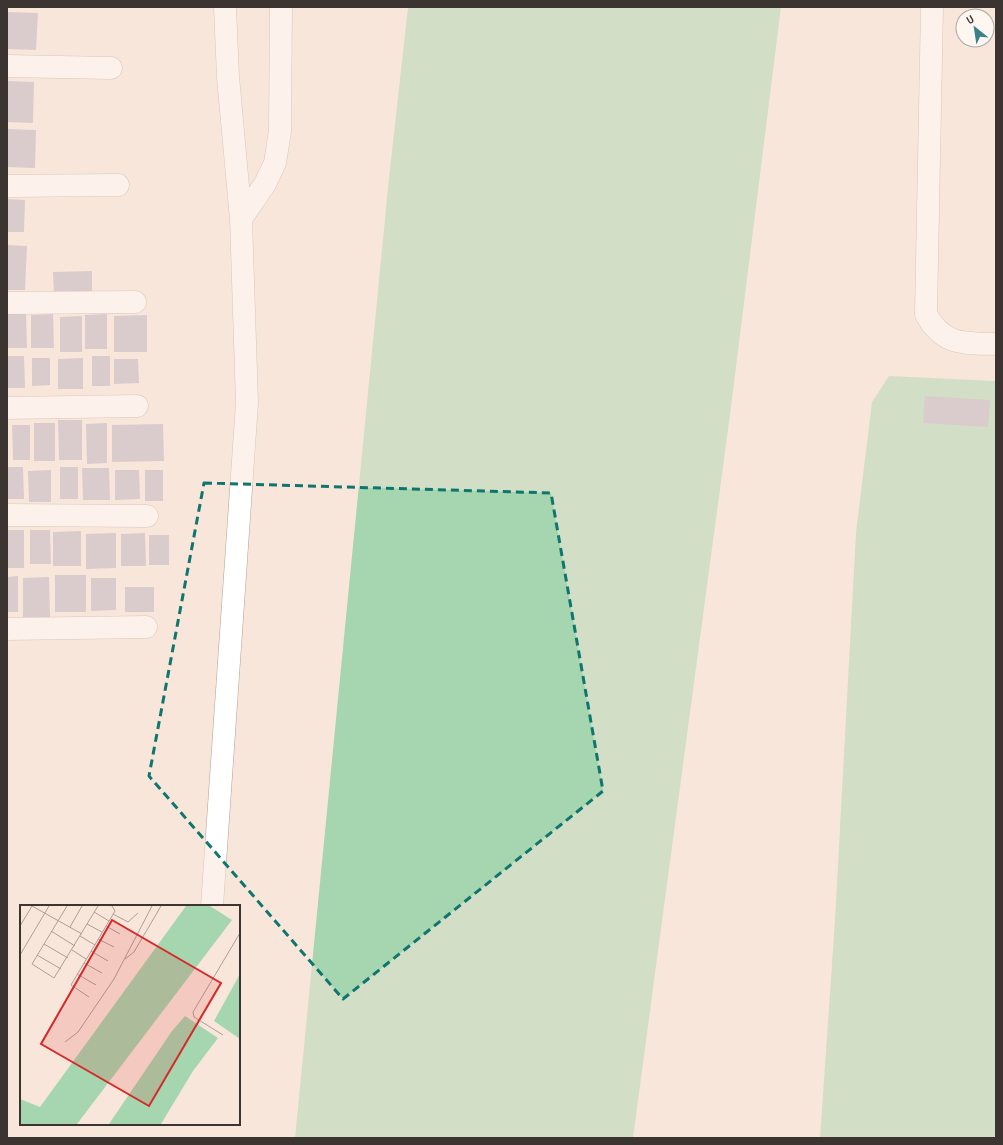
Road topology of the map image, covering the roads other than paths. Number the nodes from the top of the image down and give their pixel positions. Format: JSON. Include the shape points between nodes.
{"nodes":[{"id":1,"x":226,"y":7,"type":"edge"},
{"id":2,"x":281,"y":7,"type":"edge"},
{"id":3,"x":932,"y":7,"type":"edge"},
{"id":4,"x":7,"y":66,"type":"edge"},
{"id":5,"x":111,"y":68,"type":"dead end"},
{"id":6,"x":118,"y":185,"type":"dead end"},
{"id":7,"x":7,"y":186,"type":"edge"},
{"id":8,"x":241,"y":220,"type":"junction"},
{"id":9,"x":135,"y":302,"type":"dead end"},
{"id":10,"x":7,"y":303,"type":"edge"},
{"id":11,"x":996,"y":344,"type":"edge"},
{"id":12,"x":137,"y":406,"type":"dead end"},
{"id":13,"x":7,"y":408,"type":"edge"},
{"id":14,"x":7,"y":515,"type":"edge"},
{"id":15,"x":146,"y":516,"type":"dead end"},
{"id":16,"x":146,"y":627,"type":"dead end"},
{"id":17,"x":7,"y":630,"type":"edge"},
{"id":18,"x":212,"y":905,"type":"edge"}],
"edges":[{"from":1,"to":8,"type":"street","via":[[228,78]]},
{"from":2,"to":8,"type":"street","via":[[280,131],[275,162],[265,184]]},
{"from":3,"to":11,"type":"street","via":[[926,314],[933,328],[947,338],[960,343]]},
{"from":4,"to":5,"type":"street"},
{"from":6,"to":7,"type":"street"},
{"from":8,"to":18,"type":"street","via":[[247,403]]},
{"from":9,"to":10,"type":"street"},
{"from":12,"to":13,"type":"street"},
{"from":14,"to":15,"type":"street"},
{"from":16,"to":17,"type":"street"}]}
